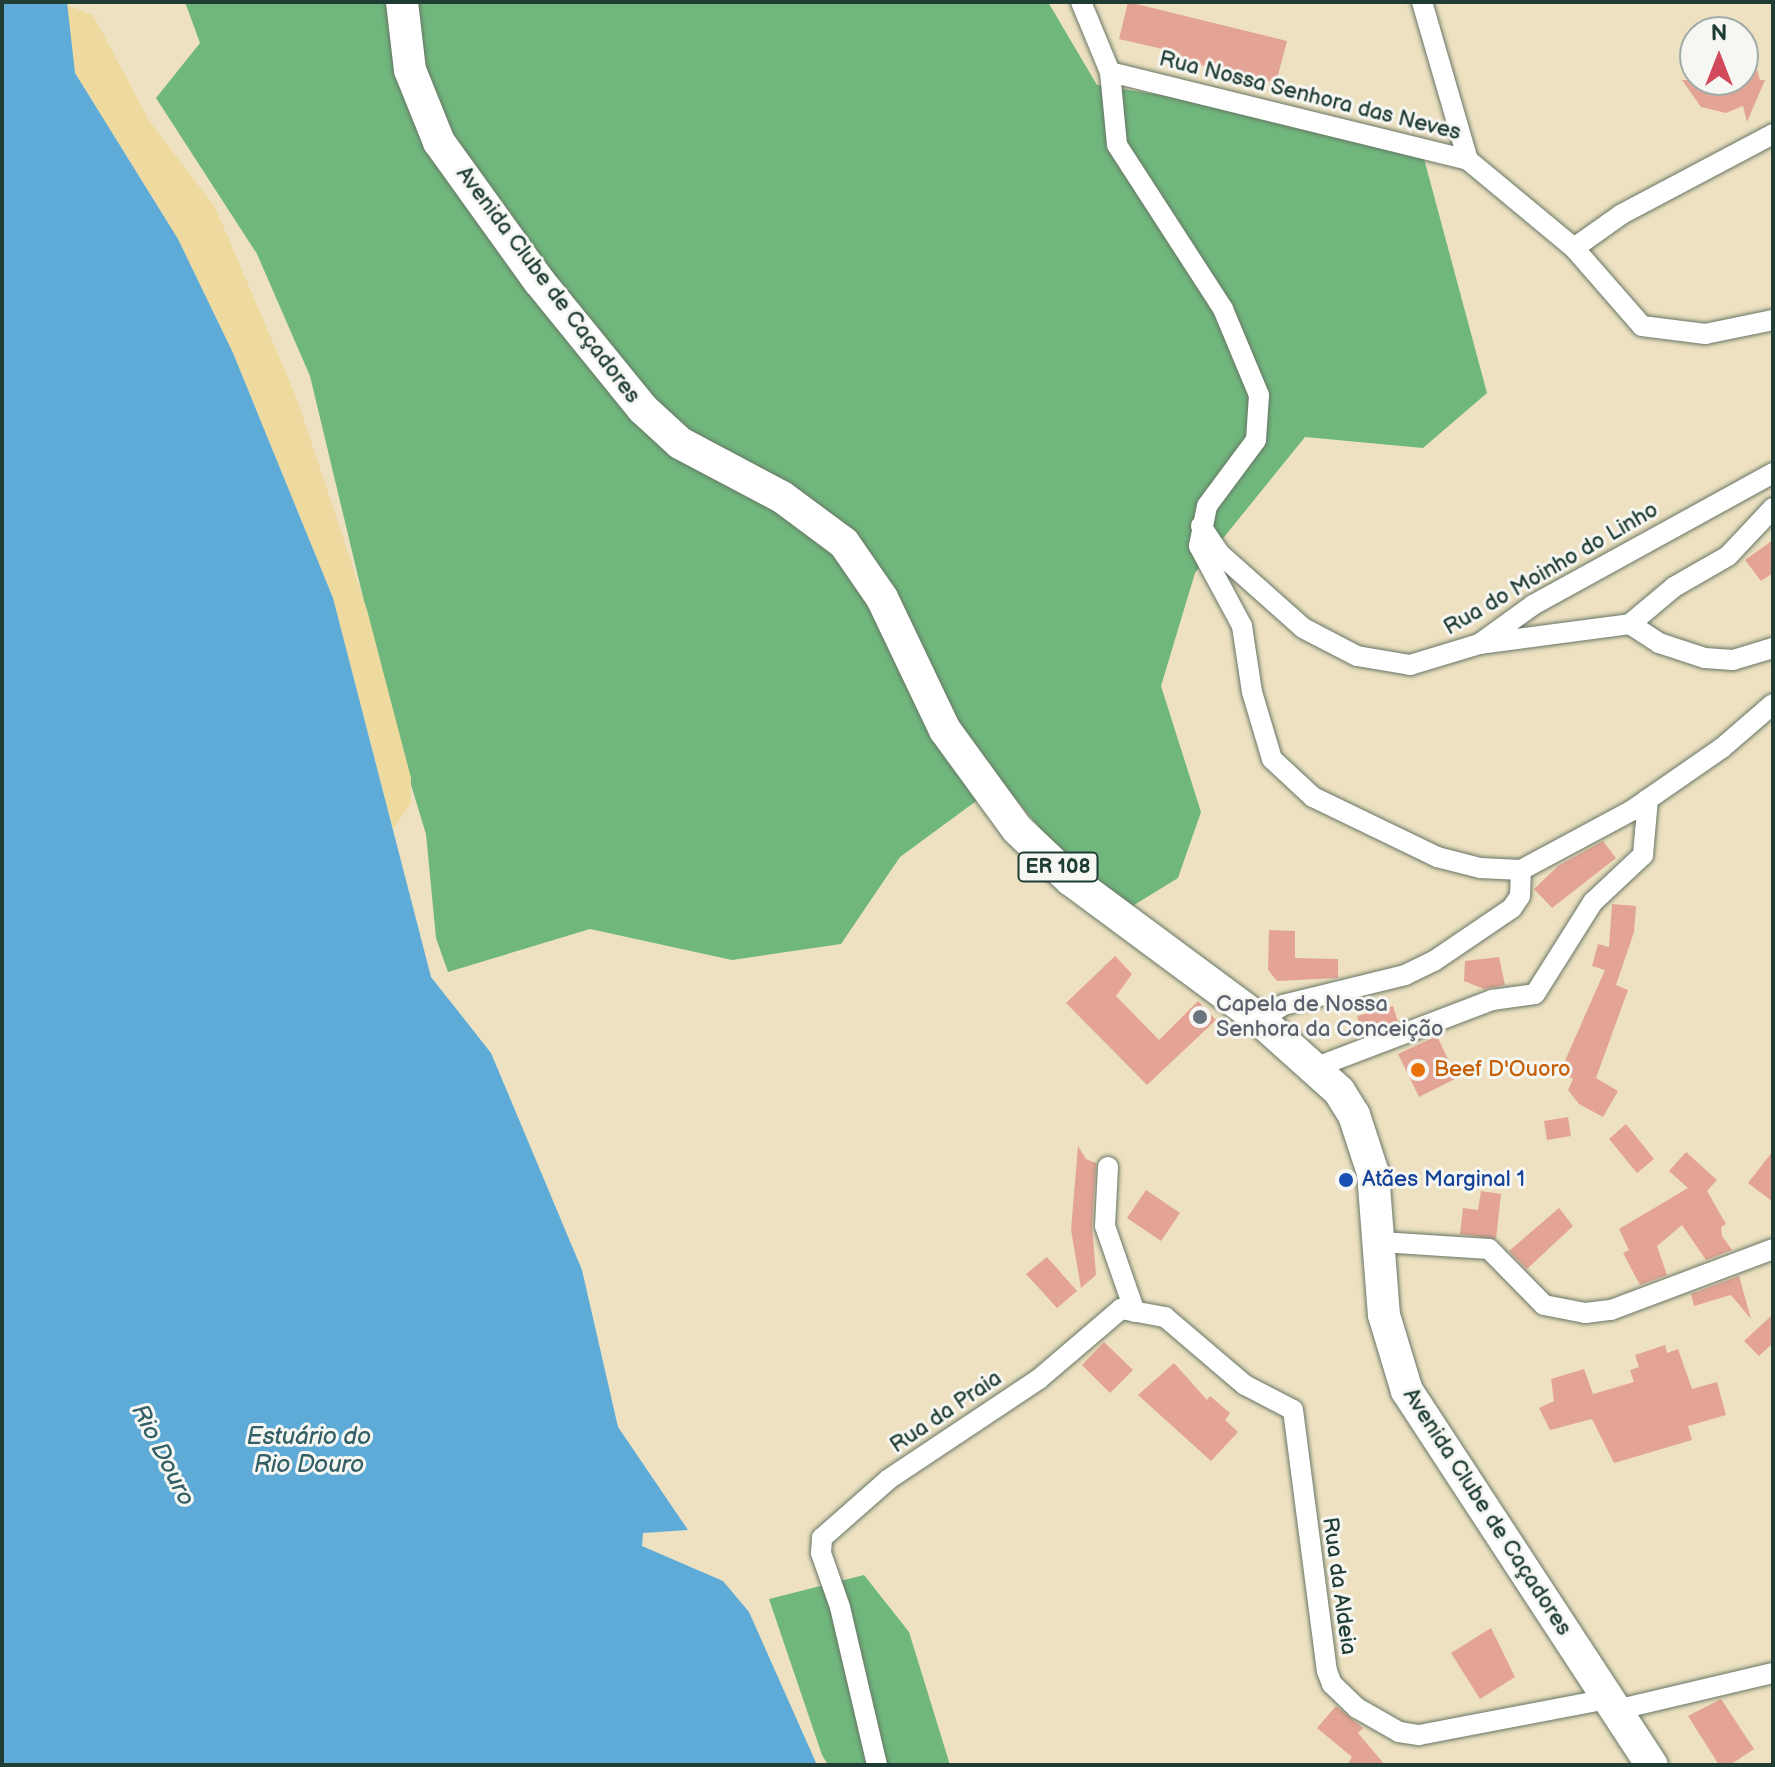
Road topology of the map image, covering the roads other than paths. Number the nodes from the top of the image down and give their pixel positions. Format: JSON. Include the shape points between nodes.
{"nodes":[{"id":1,"x":402,"y":2,"type":"edge"},
{"id":2,"x":1081,"y":2,"type":"edge"},
{"id":3,"x":1422,"y":2,"type":"edge"},
{"id":4,"x":1110,"y":72,"type":"junction"},
{"id":5,"x":1773,"y":134,"type":"edge"},
{"id":6,"x":1468,"y":160,"type":"junction"},
{"id":7,"x":1574,"y":248,"type":"junction"},
{"id":8,"x":1773,"y":320,"type":"edge"},
{"id":9,"x":1773,"y":473,"type":"edge"},
{"id":10,"x":1773,"y":508,"type":"edge"},
{"id":11,"x":1201,"y":526,"type":"junction"},
{"id":12,"x":1630,"y":624,"type":"junction"},
{"id":13,"x":1479,"y":644,"type":"junction"},
{"id":14,"x":1773,"y":648,"type":"edge"},
{"id":15,"x":1773,"y":704,"type":"edge"},
{"id":16,"x":1648,"y":799,"type":"junction"},
{"id":17,"x":1521,"y":870,"type":"junction"},
{"id":18,"x":1260,"y":1020,"type":"junction"},
{"id":19,"x":1314,"y":1068,"type":"junction"},
{"id":20,"x":1108,"y":1167,"type":"dead end"},
{"id":21,"x":1381,"y":1242,"type":"junction"},
{"id":22,"x":1773,"y":1249,"type":"edge"},
{"id":23,"x":1135,"y":1312,"type":"junction"},
{"id":24,"x":1773,"y":1673,"type":"edge"},
{"id":25,"x":1612,"y":1705,"type":"junction"},
{"id":26,"x":877,"y":1765,"type":"edge"},
{"id":27,"x":1652,"y":1765,"type":"edge"}],
"edges":[{"from":1,"to":18,"type":"main road","name":"Avenida Clube de Caçadores","number":"ER 108","via":[[410,70],[439,142],[624,388],[680,443],[782,497],[836,536],[882,598],[945,730],[1017,829],[1071,880]]},
{"from":2,"to":4,"type":"street"},
{"from":3,"to":6,"type":"street"},
{"from":4,"to":6,"type":"street","name":"Rua Nossa Senhora das Neves"},
{"from":4,"to":11,"type":"street","via":[[1117,145],[1223,309],[1259,395],[1256,440],[1207,506]]},
{"from":5,"to":7,"type":"street","via":[[1622,214]]},
{"from":6,"to":7,"type":"street","name":"Rua Nossa Senhora das Neves"},
{"from":7,"to":8,"type":"street","name":"Rua Nossa Senhora das Neves","via":[[1642,326],[1705,334]]},
{"from":9,"to":13,"type":"street","name":"Rua do Moinho do Linho","via":[[1503,622]]},
{"from":10,"to":12,"type":"street","via":[[1728,556],[1674,587]]},
{"from":11,"to":13,"type":"street","name":"Rua do Moinho do Linho","via":[[1220,554],[1276,607],[1345,651],[1380,663],[1410,665]]},
{"from":11,"to":17,"type":"street","via":[[1204,563],[1242,626],[1252,692],[1272,759],[1313,797],[1437,857]]},
{"from":12,"to":13,"type":"street"},
{"from":12,"to":14,"type":"street","via":[[1659,643],[1705,658],[1733,660]]},
{"from":15,"to":16,"type":"street","via":[[1722,748]]},
{"from":16,"to":17,"type":"street"},
{"from":16,"to":19,"type":"street","via":[[1643,855],[1593,902],[1535,994],[1492,1000],[1338,1054]]},
{"from":17,"to":18,"type":"street","via":[[1520,896],[1512,908],[1434,961],[1405,975],[1283,1005]]},
{"from":18,"to":19,"type":"main road","name":"Avenida Clube de Caçadores","number":"ER 108"},
{"from":19,"to":21,"type":"main road","name":"Avenida Clube de Caçadores","number":"ER 108","via":[[1339,1091],[1363,1140]]},
{"from":20,"to":23,"type":"street","via":[[1105,1226]]},
{"from":21,"to":22,"type":"street","via":[[1489,1249],[1544,1305],[1585,1313],[1611,1310]]},
{"from":21,"to":25,"type":"main road","name":"Avenida Clube de Caçadores","number":"ER 108","via":[[1384,1315],[1407,1391]]},
{"from":23,"to":25,"type":"street","name":"Rua da Aldeia","via":[[1165,1317],[1245,1385],[1293,1410],[1327,1671],[1332,1684],[1357,1708],[1399,1732],[1419,1735]]},
{"from":23,"to":26,"type":"street","name":"Rua da Praia","via":[[1111,1312],[1039,1379],[889,1479],[822,1538],[821,1553],[844,1621]]},
{"from":24,"to":25,"type":"street"},
{"from":25,"to":27,"type":"main road","name":"Avenida Clube de Caçadores","number":"ER 108"}]}
